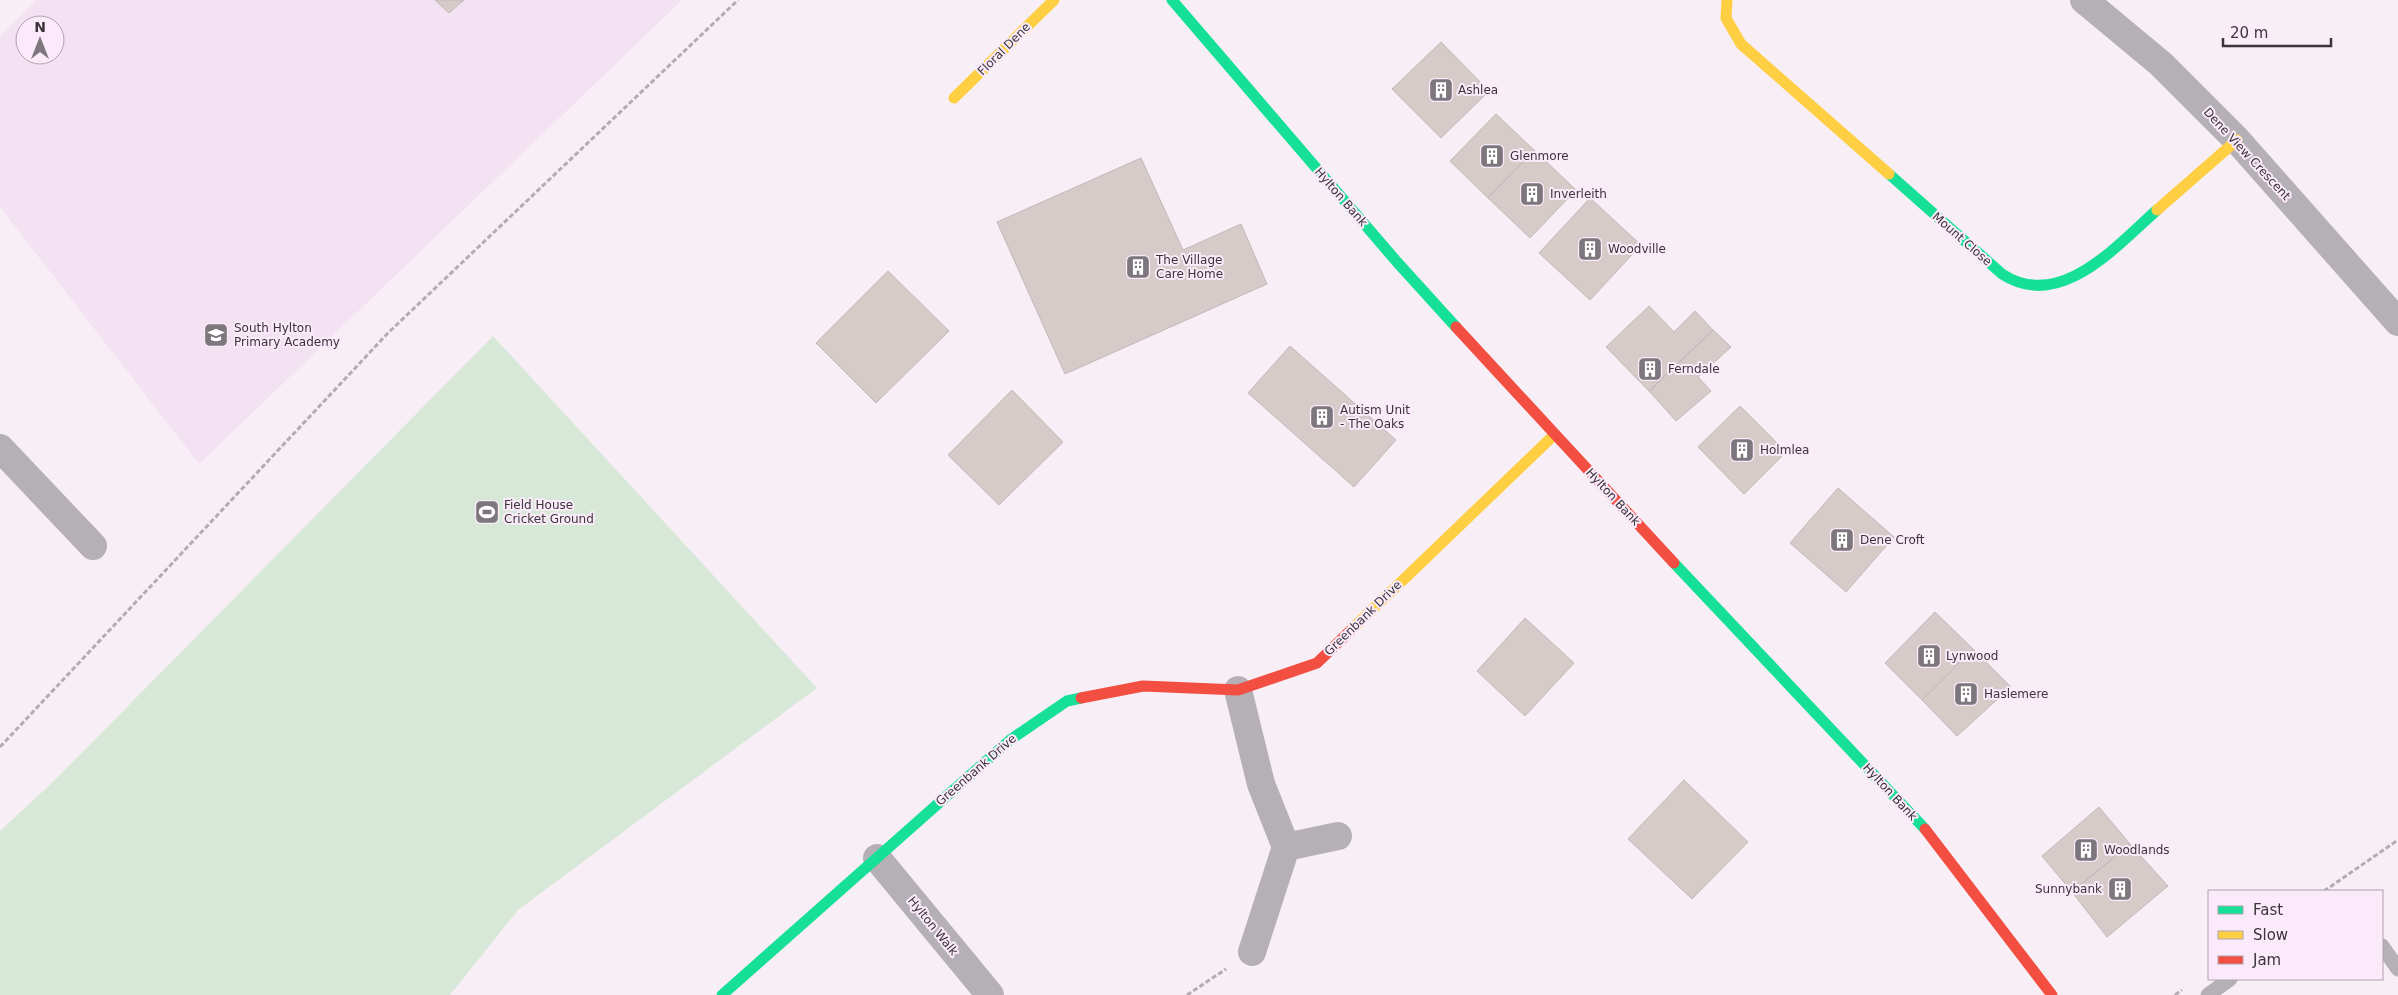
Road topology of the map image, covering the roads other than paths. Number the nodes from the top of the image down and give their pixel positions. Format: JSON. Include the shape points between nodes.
{"nodes":[{"id":1,"x":1054,"y":0,"type":"edge"},
{"id":2,"x":1172,"y":0,"type":"edge"},
{"id":3,"x":1727,"y":0,"type":"edge"},
{"id":4,"x":2084,"y":0,"type":"edge"},
{"id":5,"x":954,"y":98,"type":"dead end"},
{"id":6,"x":2236,"y":140,"type":"junction"},
{"id":7,"x":2398,"y":322,"type":"edge"},
{"id":8,"x":1554,"y":435,"type":"junction"},
{"id":9,"x":0,"y":448,"type":"edge"},
{"id":10,"x":93,"y":546,"type":"dead end"},
{"id":11,"x":1238,"y":690,"type":"junction"},
{"id":12,"x":1338,"y":836,"type":"dead end"},
{"id":13,"x":1286,"y":846,"type":"junction"},
{"id":14,"x":877,"y":858,"type":"junction"},
{"id":15,"x":2383,"y":947,"type":"edge"},
{"id":16,"x":1252,"y":952,"type":"road end"},
{"id":17,"x":2398,"y":969,"type":"edge"},
{"id":18,"x":2229,"y":980,"type":"edge"},
{"id":19,"x":722,"y":995,"type":"edge"},
{"id":20,"x":990,"y":995,"type":"edge"},
{"id":21,"x":2052,"y":995,"type":"edge"},
{"id":22,"x":2208,"y":995,"type":"edge"}],
"edges":[{"from":1,"to":5,"type":"street","name":"Floral Dene"},
{"from":2,"to":8,"type":"street","name":"Hylton Bank","via":[[1397,262]]},
{"from":3,"to":6,"type":"street","name":"Mount Close","via":[[1726,18],[1741,44],[2017,284],[2066,282],[2095,264]]},
{"from":4,"to":6,"type":"street","name":"Dene View Crescent","via":[[2161,64]]},
{"from":6,"to":7,"type":"street","name":"Dene View Crescent"},
{"from":8,"to":11,"type":"street","name":"Greenbank Drive","via":[[1317,663]]},
{"from":8,"to":21,"type":"street","name":"Hylton Bank","via":[[1930,835]]},
{"from":9,"to":10,"type":"street"},
{"from":11,"to":13,"type":"street","via":[[1261,784]]},
{"from":11,"to":14,"type":"street","name":"Greenbank Drive","via":[[1144,686],[1067,701],[1010,740]]},
{"from":12,"to":13,"type":"street"},
{"from":13,"to":16,"type":"street"},
{"from":14,"to":19,"type":"street","name":"Greenbank Drive"},
{"from":14,"to":20,"type":"street","name":"Hylton Walk"},
{"from":15,"to":17,"type":"lane"},
{"from":18,"to":22,"type":"lane"}]}
